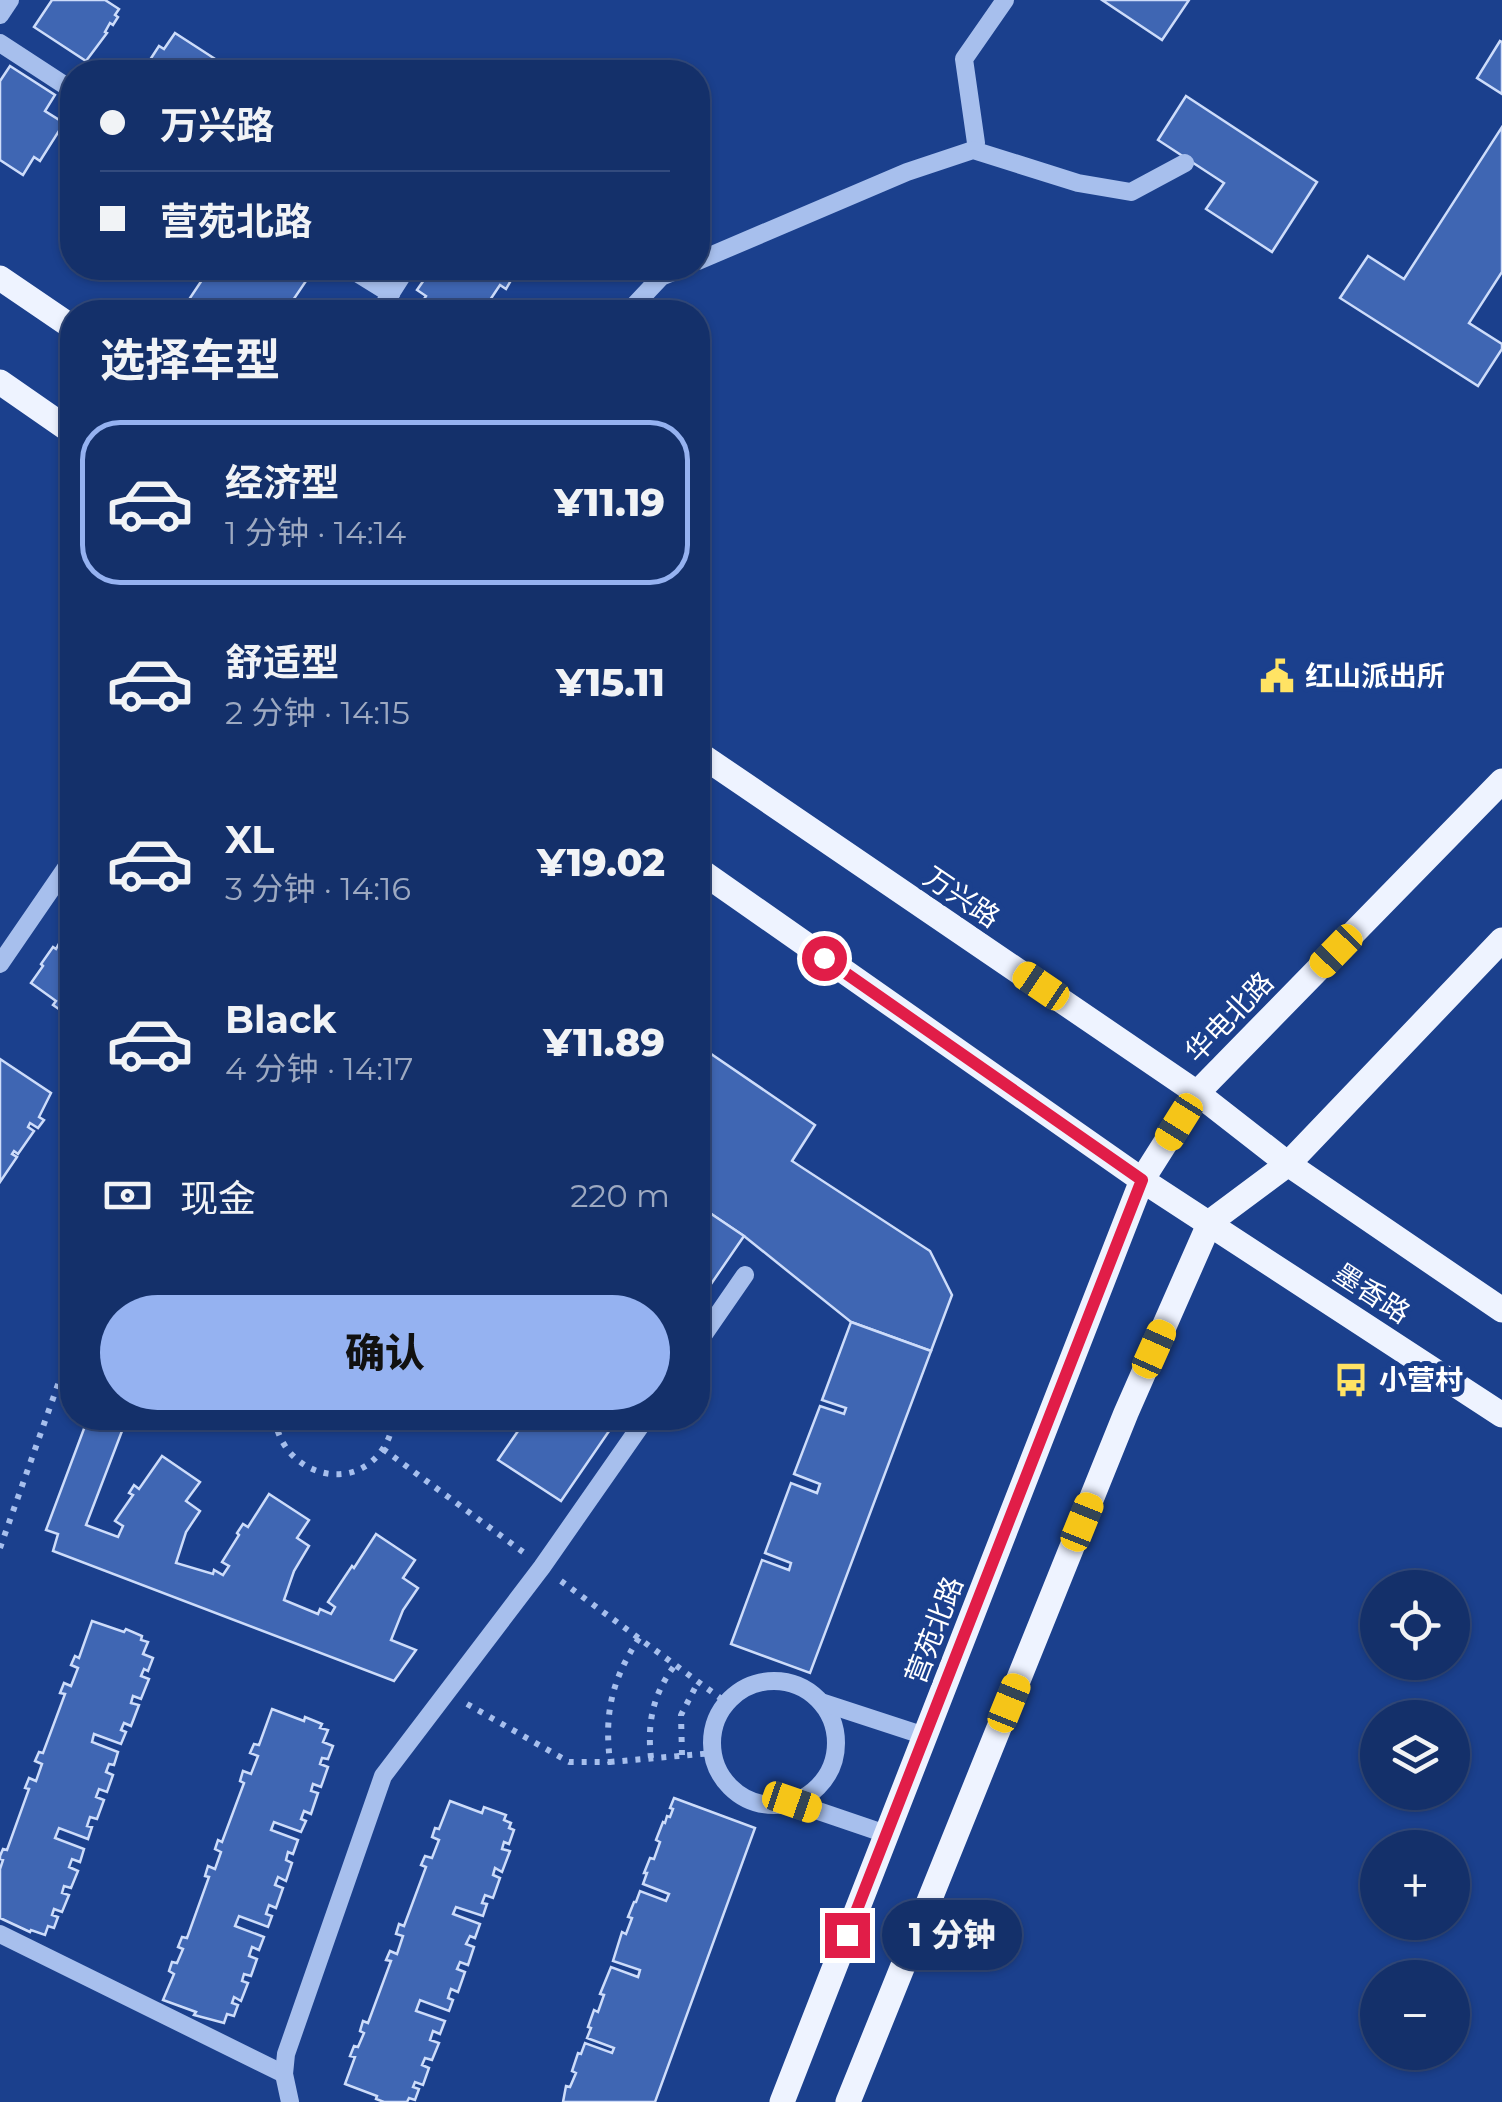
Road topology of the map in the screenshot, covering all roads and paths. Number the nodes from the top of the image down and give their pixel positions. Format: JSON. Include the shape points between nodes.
{"nodes":[{"id":1,"x":10,"y":0,"type":"edge"},
{"id":2,"x":1005,"y":0,"type":"edge"},
{"id":3,"x":0,"y":16,"type":"edge"},
{"id":4,"x":0,"y":43,"type":"edge"},
{"id":5,"x":60,"y":82,"type":"edge"},
{"id":6,"x":976,"y":143,"type":"dead end"},
{"id":7,"x":1184,"y":163,"type":"dead end"},
{"id":8,"x":710,"y":256,"type":"edge"},
{"id":9,"x":0,"y":278,"type":"edge"},
{"id":10,"x":368,"y":280,"type":"edge"},
{"id":11,"x":400,"y":280,"type":"edge"},
{"id":12,"x":658,"y":280,"type":"edge"},
{"id":13,"x":391,"y":294,"type":"junction"},
{"id":14,"x":387,"y":300,"type":"edge"},
{"id":15,"x":639,"y":300,"type":"edge"},
{"id":16,"x":60,"y":319,"type":"edge"},
{"id":17,"x":0,"y":382,"type":"edge"},
{"id":18,"x":60,"y":424,"type":"edge"},
{"id":19,"x":710,"y":760,"type":"edge"},
{"id":20,"x":1502,"y":781,"type":"edge"},
{"id":21,"x":60,"y":876,"type":"edge"},
{"id":22,"x":710,"y":877,"type":"edge"},
{"id":23,"x":1502,"y":940,"type":"edge"},
{"id":24,"x":0,"y":964,"type":"edge"},
{"id":25,"x":1198,"y":1093,"type":"junction"},
{"id":26,"x":1288,"y":1164,"type":"junction"},
{"id":27,"x":1142,"y":1180,"type":"junction"},
{"id":28,"x":1210,"y":1222,"type":"junction"},
{"id":29,"x":745,"y":1275,"type":"dead end"},
{"id":30,"x":1502,"y":1310,"type":"edge"},
{"id":31,"x":710,"y":1326,"type":"edge"},
{"id":32,"x":60,"y":1379,"type":"edge"},
{"id":33,"x":1502,"y":1415,"type":"edge"},
{"id":34,"x":278,"y":1430,"type":"edge"},
{"id":35,"x":390,"y":1430,"type":"edge"},
{"id":36,"x":638,"y":1430,"type":"edge"},
{"id":37,"x":384,"y":1449,"type":"junction"},
{"id":38,"x":0,"y":1548,"type":"edge"},
{"id":39,"x":542,"y":1567,"type":"junction"},
{"id":40,"x":639,"y":1638,"type":"junction"},
{"id":41,"x":675,"y":1665,"type":"junction"},
{"id":42,"x":698,"y":1682,"type":"junction"},
{"id":43,"x":446,"y":1693,"type":"junction"},
{"id":44,"x":821,"y":1702,"type":"junction"},
{"id":45,"x":726,"y":1703,"type":"junction"},
{"id":46,"x":925,"y":1736,"type":"junction"},
{"id":47,"x":713,"y":1752,"type":"junction"},
{"id":48,"x":682,"y":1756,"type":"junction"},
{"id":49,"x":652,"y":1758,"type":"junction"},
{"id":50,"x":610,"y":1762,"type":"junction"},
{"id":51,"x":792,"y":1802,"type":"junction"},
{"id":52,"x":886,"y":1834,"type":"junction"},
{"id":53,"x":0,"y":1934,"type":"edge"},
{"id":54,"x":284,"y":2074,"type":"junction"},
{"id":55,"x":290,"y":2102,"type":"edge"},
{"id":56,"x":782,"y":2102,"type":"edge"},
{"id":57,"x":848,"y":2102,"type":"edge"}],
"edges":[{"from":1,"to":3,"type":"lane"},
{"from":2,"to":6,"type":"lane","via":[[964,59]]},
{"from":4,"to":5,"type":"lane"},
{"from":7,"to":8,"type":"lane","via":[[1132,192],[1078,183],[973,150]]},
{"from":9,"to":16,"type":"main road"},
{"from":10,"to":13,"type":"lane"},
{"from":11,"to":13,"type":"lane"},
{"from":12,"to":15,"type":"lane"},
{"from":13,"to":14,"type":"lane"},
{"from":17,"to":18,"type":"main road"},
{"from":19,"to":25,"type":"main road","name":"万兴路"},
{"from":20,"to":25,"type":"main road","name":"华电北路"},
{"from":21,"to":24,"type":"lane"},
{"from":22,"to":27,"type":"main road"},
{"from":23,"to":26,"type":"main road"},
{"from":25,"to":26,"type":"main road","name":"万兴路"},
{"from":25,"to":27,"type":"main road","name":"华电北路"},
{"from":26,"to":28,"type":"main road"},
{"from":26,"to":30,"type":"main road"},
{"from":27,"to":28,"type":"main road","name":"墨香路"},
{"from":27,"to":46,"type":"main road","name":"营苑北路"},
{"from":28,"to":33,"type":"main road","name":"墨香路"},
{"from":28,"to":57,"type":"main road","via":[[1118,1431]]},
{"from":29,"to":31,"type":"lane"},
{"from":32,"to":38,"type":"path"},
{"from":34,"to":37,"type":"path","via":[[293,1458],[323,1473],[356,1470]]},
{"from":35,"to":37,"type":"path"},
{"from":36,"to":39,"type":"lane"},
{"from":37,"to":39,"type":"path"},
{"from":39,"to":40,"type":"path"},
{"from":39,"to":43,"type":"lane"},
{"from":40,"to":41,"type":"path"},
{"from":40,"to":50,"type":"path","via":[[610,1704]]},
{"from":41,"to":42,"type":"path"},
{"from":41,"to":49,"type":"path","via":[[653,1707]]},
{"from":42,"to":45,"type":"path"},
{"from":42,"to":48,"type":"path","via":[[681,1714]]},
{"from":43,"to":50,"type":"path","via":[[569,1762]]},
{"from":43,"to":54,"type":"lane","via":[[383,1776]]},
{"from":44,"to":45,"type":"lane","via":[[808,1690],[774,1681],[756,1683]]},
{"from":44,"to":46,"type":"lane"},
{"from":44,"to":51,"type":"lane","via":[[836,1733],[836,1751],[822,1783]]},
{"from":45,"to":47,"type":"lane","via":[[712,1735]]},
{"from":46,"to":52,"type":"main road","name":"营苑北路"},
{"from":47,"to":48,"type":"path"},
{"from":47,"to":51,"type":"lane","via":[[718,1770],[741,1796],[774,1806]]},
{"from":48,"to":49,"type":"path"},
{"from":49,"to":50,"type":"path"},
{"from":51,"to":52,"type":"lane"},
{"from":52,"to":56,"type":"main road","name":"营苑北路"},
{"from":53,"to":54,"type":"lane"},
{"from":54,"to":55,"type":"lane"}]}
